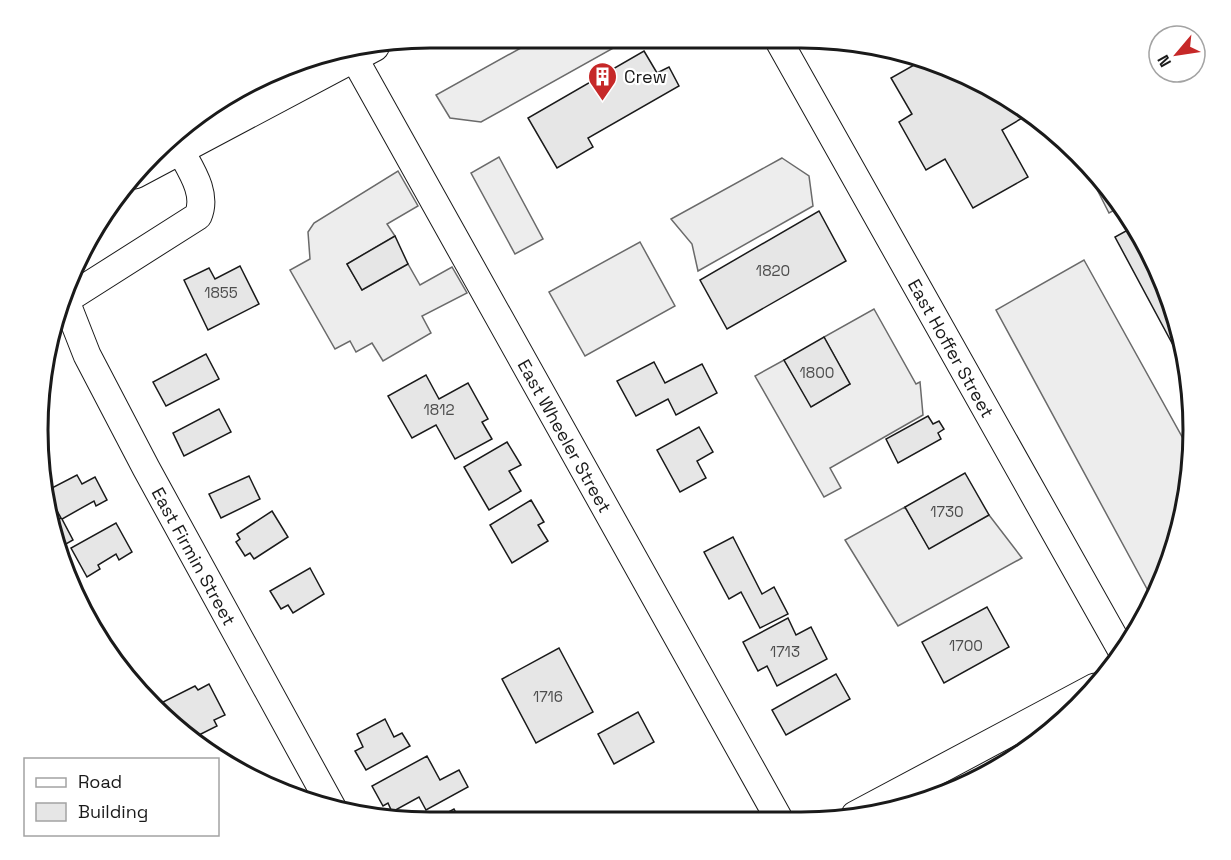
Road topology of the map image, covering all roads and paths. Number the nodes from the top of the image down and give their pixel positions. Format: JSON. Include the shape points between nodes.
{"nodes":[{"id":1,"x":783,"y":48,"type":"edge"},
{"id":2,"x":365,"y":53,"type":"edge"},
{"id":3,"x":352,"y":56,"type":"edge"},
{"id":4,"x":179,"y":148,"type":"junction"},
{"id":5,"x":165,"y":156,"type":"edge"},
{"id":6,"x":73,"y":295,"type":"edge"},
{"id":7,"x":67,"y":310,"type":"edge"},
{"id":8,"x":1118,"y":643,"type":"edge"},
{"id":9,"x":1071,"y":700,"type":"edge"},
{"id":10,"x":327,"y":798,"type":"edge"},
{"id":11,"x":873,"y":806,"type":"edge"},
{"id":12,"x":775,"y":812,"type":"edge"}],
"edges":[{"from":1,"to":8,"type":"street","name":"East Hoffer Street"},
{"from":2,"to":12,"type":"street","name":"East Wheeler Street"},
{"from":3,"to":4,"type":"main road"},
{"from":4,"to":5,"type":"main road"},
{"from":4,"to":6,"type":"street","via":[[199,187],[203,205],[198,216]]},
{"from":7,"to":10,"type":"street","name":"East Firmin Street","via":[[140,458]]},
{"from":9,"to":11,"type":"street"}]}
